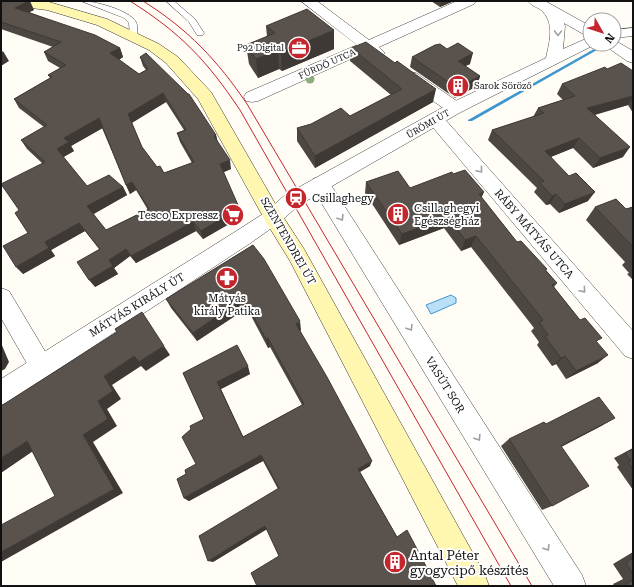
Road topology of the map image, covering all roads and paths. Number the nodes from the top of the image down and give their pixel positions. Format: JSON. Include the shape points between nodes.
{"nodes":[{"id":1,"x":8,"y":1,"type":"edge"},
{"id":2,"x":85,"y":1,"type":"edge"},
{"id":3,"x":170,"y":1,"type":"edge"},
{"id":4,"x":308,"y":1,"type":"edge"},
{"id":5,"x":469,"y":1,"type":"edge"},
{"id":6,"x":535,"y":1,"type":"edge"},
{"id":7,"x":549,"y":9,"type":"junction"},
{"id":8,"x":582,"y":28,"type":"edge"},
{"id":9,"x":200,"y":32,"type":"dead end"},
{"id":10,"x":633,"y":32,"type":"edge"},
{"id":11,"x":622,"y":33,"type":"edge"},
{"id":12,"x":134,"y":37,"type":"junction"},
{"id":13,"x":368,"y":46,"type":"junction"},
{"id":14,"x":582,"y":46,"type":"edge"},
{"id":15,"x":622,"y":51,"type":"edge"},
{"id":16,"x":633,"y":58,"type":"edge"},
{"id":17,"x":553,"y":59,"type":"junction"},
{"id":18,"x":252,"y":97,"type":"dead end"},
{"id":19,"x":455,"y":108,"type":"junction"},
{"id":20,"x":436,"y":120,"type":"junction"},
{"id":21,"x":320,"y":184,"type":"junction"},
{"id":22,"x":273,"y":217,"type":"junction"},
{"id":23,"x":1,"y":298,"type":"edge"},
{"id":24,"x":633,"y":348,"type":"edge"},
{"id":25,"x":41,"y":366,"type":"junction"},
{"id":26,"x":1,"y":392,"type":"edge"},
{"id":27,"x":474,"y":586,"type":"edge"},
{"id":28,"x":571,"y":586,"type":"edge"}],
"edges":[{"from":1,"to":12,"type":"main road","name":"SZENTENDREI ÚT","via":[[48,6],[76,13]]},
{"from":2,"to":12,"type":"lane","via":[[127,16],[133,23]]},
{"from":3,"to":9,"type":"lane"},
{"from":4,"to":13,"type":"street"},
{"from":5,"to":13,"type":"street","name":"FÜRDŐ UTCA"},
{"from":6,"to":7,"type":"street"},
{"from":7,"to":8,"type":"street"},
{"from":7,"to":17,"type":"street","one_way":true,"via":[[558,26]]},
{"from":10,"to":11,"type":"street"},
{"from":12,"to":22,"type":"main road","name":"SZENTENDREI ÚT","via":[[172,60],[205,96]]},
{"from":13,"to":18,"type":"street","name":"FÜRDŐ UTCA"},
{"from":13,"to":19,"type":"street"},
{"from":14,"to":17,"type":"street","name":"ÜRÖMI ÚT"},
{"from":15,"to":16,"type":"street"},
{"from":17,"to":19,"type":"street","name":"ÜRÖMI ÚT"},
{"from":19,"to":20,"type":"street","name":"ÜRÖMI ÚT"},
{"from":20,"to":21,"type":"street","name":"ÜRÖMI ÚT"},
{"from":20,"to":24,"type":"street","name":"RÁBY MÁTYÁS UTCA","one_way":true},
{"from":21,"to":22,"type":"street","name":"ÜRÖMI ÚT","via":[[292,200]]},
{"from":21,"to":28,"type":"street","name":"VASÚT SOR","one_way":true},
{"from":22,"to":25,"type":"street","name":"MÁTYÁS KIRÁLY ÚT"},
{"from":22,"to":27,"type":"main road","name":"SZENTENDREI ÚT","via":[[297,255]]},
{"from":23,"to":25,"type":"street"},
{"from":25,"to":26,"type":"street","name":"MÁTYÁS KIRÁLY ÚT"}]}
